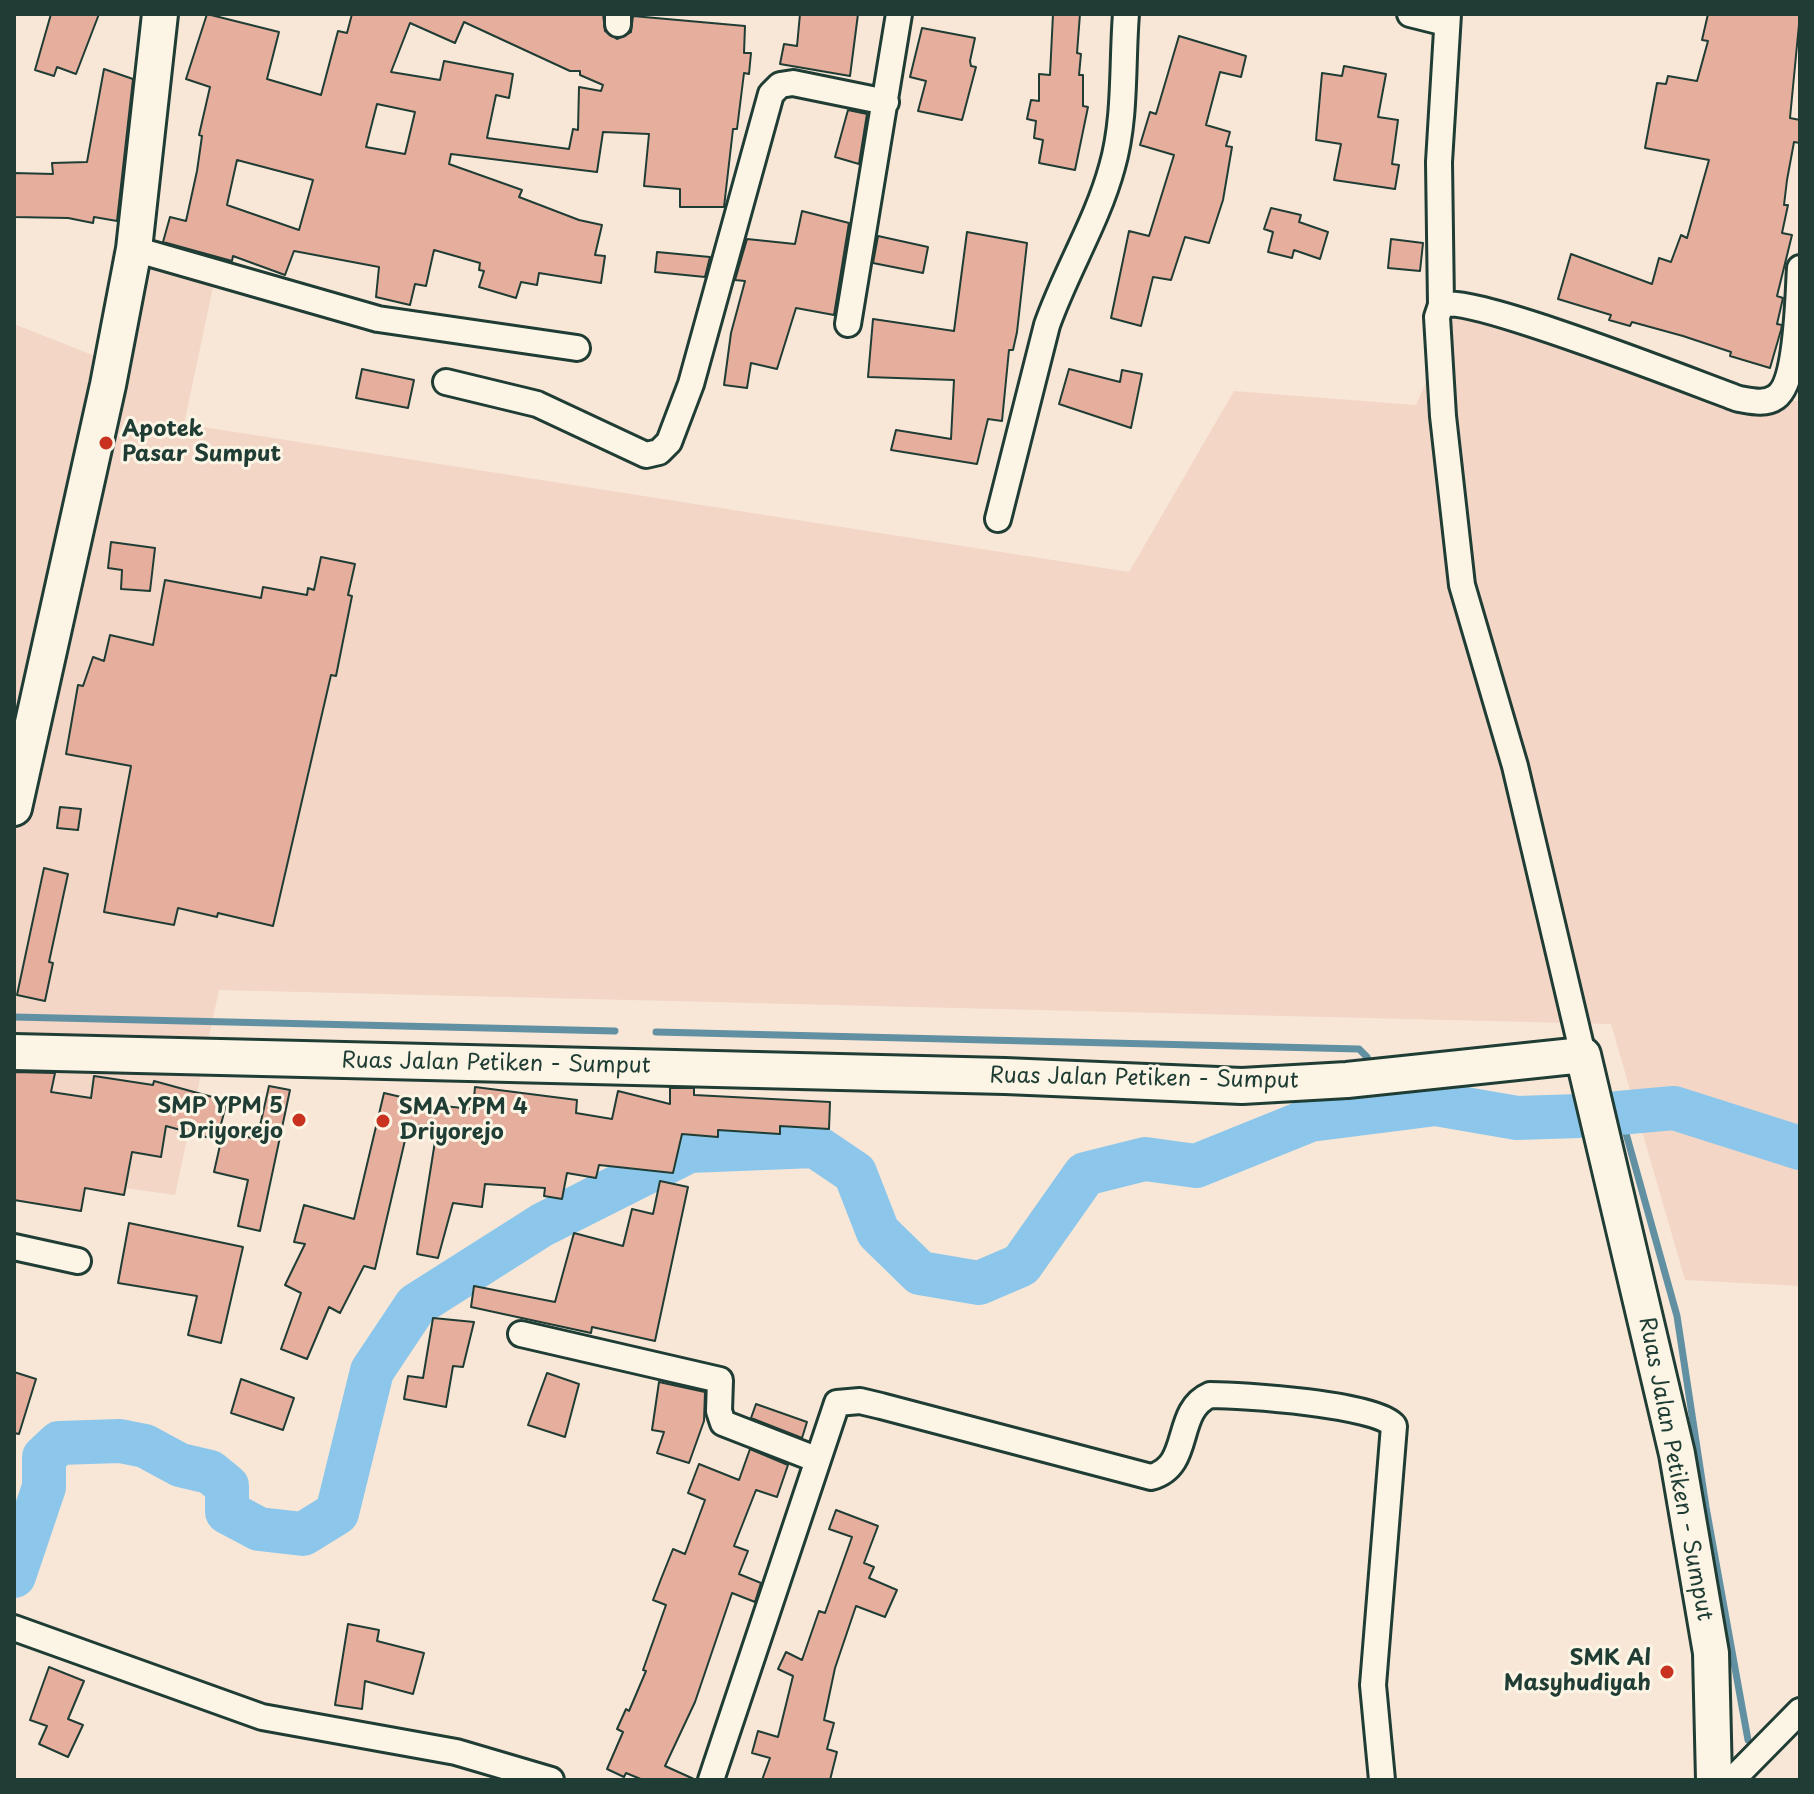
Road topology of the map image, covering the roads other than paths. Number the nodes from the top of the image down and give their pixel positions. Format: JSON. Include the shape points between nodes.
{"nodes":[{"id":1,"x":160,"y":14,"type":"edge"},
{"id":2,"x":899,"y":14,"type":"edge"},
{"id":3,"x":1126,"y":14,"type":"edge"},
{"id":4,"x":1410,"y":14,"type":"edge"},
{"id":5,"x":1447,"y":18,"type":"edge"},
{"id":6,"x":886,"y":102,"type":"junction"},
{"id":7,"x":134,"y":249,"type":"junction"},
{"id":8,"x":1800,"y":268,"type":"edge"},
{"id":9,"x":1441,"y":305,"type":"junction"},
{"id":10,"x":848,"y":324,"type":"dead end"},
{"id":11,"x":577,"y":348,"type":"dead end"},
{"id":12,"x":446,"y":382,"type":"dead end"},
{"id":13,"x":998,"y":519,"type":"dead end"},
{"id":14,"x":14,"y":808,"type":"edge"},
{"id":15,"x":14,"y":1052,"type":"edge"},
{"id":16,"x":1583,"y":1055,"type":"junction"},
{"id":17,"x":14,"y":1247,"type":"edge"},
{"id":18,"x":78,"y":1261,"type":"dead end"},
{"id":19,"x":521,"y":1334,"type":"dead end"},
{"id":20,"x":818,"y":1460,"type":"junction"},
{"id":21,"x":14,"y":1628,"type":"edge"},
{"id":22,"x":1800,"y":1711,"type":"edge"},
{"id":23,"x":551,"y":1780,"type":"edge"},
{"id":24,"x":711,"y":1780,"type":"edge"},
{"id":25,"x":1382,"y":1780,"type":"edge"},
{"id":26,"x":1714,"y":1780,"type":"edge"},
{"id":27,"x":1732,"y":1780,"type":"edge"}],
"edges":[{"from":1,"to":7,"type":"main road"},
{"from":2,"to":6,"type":"street"},
{"from":3,"to":13,"type":"street","via":[[1113,164],[1095,220],[1047,325]]},
{"from":4,"to":5,"type":"street"},
{"from":5,"to":9,"type":"street","via":[[1439,162]]},
{"from":6,"to":10,"type":"street"},
{"from":6,"to":12,"type":"street","via":[[793,83],[780,85],[771,94],[691,384],[669,442],[659,452],[646,455],[537,404]]},
{"from":7,"to":11,"type":"street","via":[[378,319]]},
{"from":7,"to":14,"type":"main road"},
{"from":8,"to":9,"type":"street","via":[[1788,380],[1777,397],[1762,402],[1739,399],[1460,303]]},
{"from":9,"to":16,"type":"street","via":[[1440,375],[1462,585],[1515,766]]},
{"from":15,"to":16,"type":"main road","name":"Ruas Jalan Petiken - Sumput","via":[[1242,1086]]},
{"from":16,"to":26,"type":"main road","name":"Ruas Jalan Petiken - Sumput","via":[[1677,1454],[1711,1653]]},
{"from":17,"to":18,"type":"street"},
{"from":19,"to":20,"type":"street","via":[[720,1380],[723,1423]]},
{"from":20,"to":24,"type":"street"},
{"from":20,"to":25,"type":"street","via":[[834,1408],[842,1401],[881,1406],[1151,1477],[1172,1465],[1191,1411],[1210,1395],[1362,1410],[1388,1418],[1395,1442],[1373,1685]]},
{"from":21,"to":23,"type":"street","via":[[248,1713],[456,1752]]},
{"from":22,"to":27,"type":"street"}]}
